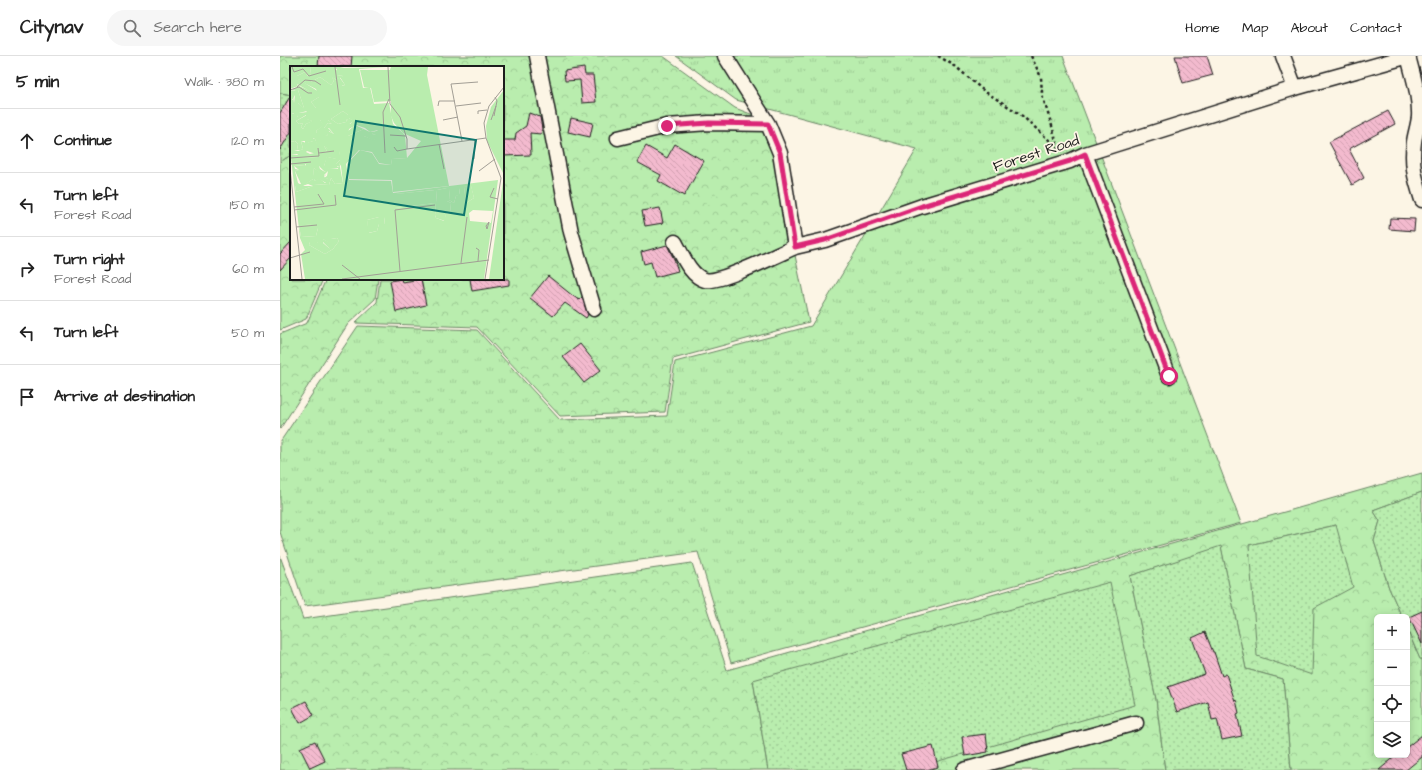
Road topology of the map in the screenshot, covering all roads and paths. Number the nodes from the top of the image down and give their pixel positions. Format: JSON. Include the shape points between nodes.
{"nodes":[{"id":1,"x":537,"y":56,"type":"edge"},
{"id":2,"x":725,"y":56,"type":"edge"},
{"id":3,"x":938,"y":56,"type":"edge"},
{"id":4,"x":1032,"y":56,"type":"edge"},
{"id":5,"x":1283,"y":56,"type":"edge"},
{"id":6,"x":1408,"y":56,"type":"edge"},
{"id":7,"x":1295,"y":88,"type":"junction"},
{"id":8,"x":768,"y":124,"type":"junction"},
{"id":9,"x":618,"y":138,"type":"dead end"},
{"id":10,"x":1058,"y":148,"type":"junction"},
{"id":11,"x":1085,"y":154,"type":"junction"},
{"id":12,"x":1070,"y":161,"type":"junction"},
{"id":13,"x":1422,"y":200,"type":"edge"},
{"id":14,"x":675,"y":242,"type":"dead end"},
{"id":15,"x":795,"y":247,"type":"junction"},
{"id":16,"x":594,"y":310,"type":"dead end"},
{"id":17,"x":1169,"y":376,"type":"dead end"},
{"id":18,"x":1136,"y":723,"type":"dead end"},
{"id":19,"x":964,"y":770,"type":"edge"}],
"edges":[{"from":1,"to":16,"type":"street","via":[[571,232]]},
{"from":2,"to":8,"type":"street"},
{"from":3,"to":10,"type":"path","via":[[955,66],[984,91],[1020,114]]},
{"from":4,"to":10,"type":"path","via":[[1041,77],[1042,95]]},
{"from":5,"to":7,"type":"street"},
{"from":6,"to":7,"type":"street","name":"Forest Road"},
{"from":6,"to":13,"type":"street","via":[[1419,118],[1412,163]]},
{"from":7,"to":11,"type":"street","name":"Forest Road"},
{"from":8,"to":9,"type":"street","via":[[709,123],[667,126]]},
{"from":8,"to":15,"type":"street","via":[[780,153]]},
{"from":10,"to":12,"type":"path"},
{"from":11,"to":12,"type":"street","name":"Forest Road"},
{"from":11,"to":17,"type":"street"},
{"from":12,"to":15,"type":"street","name":"Forest Road","via":[[922,206],[825,240]]},
{"from":14,"to":15,"type":"street","name":"Forest Road","via":[[688,266],[706,280],[736,273]]},
{"from":18,"to":19,"type":"street"}]}
